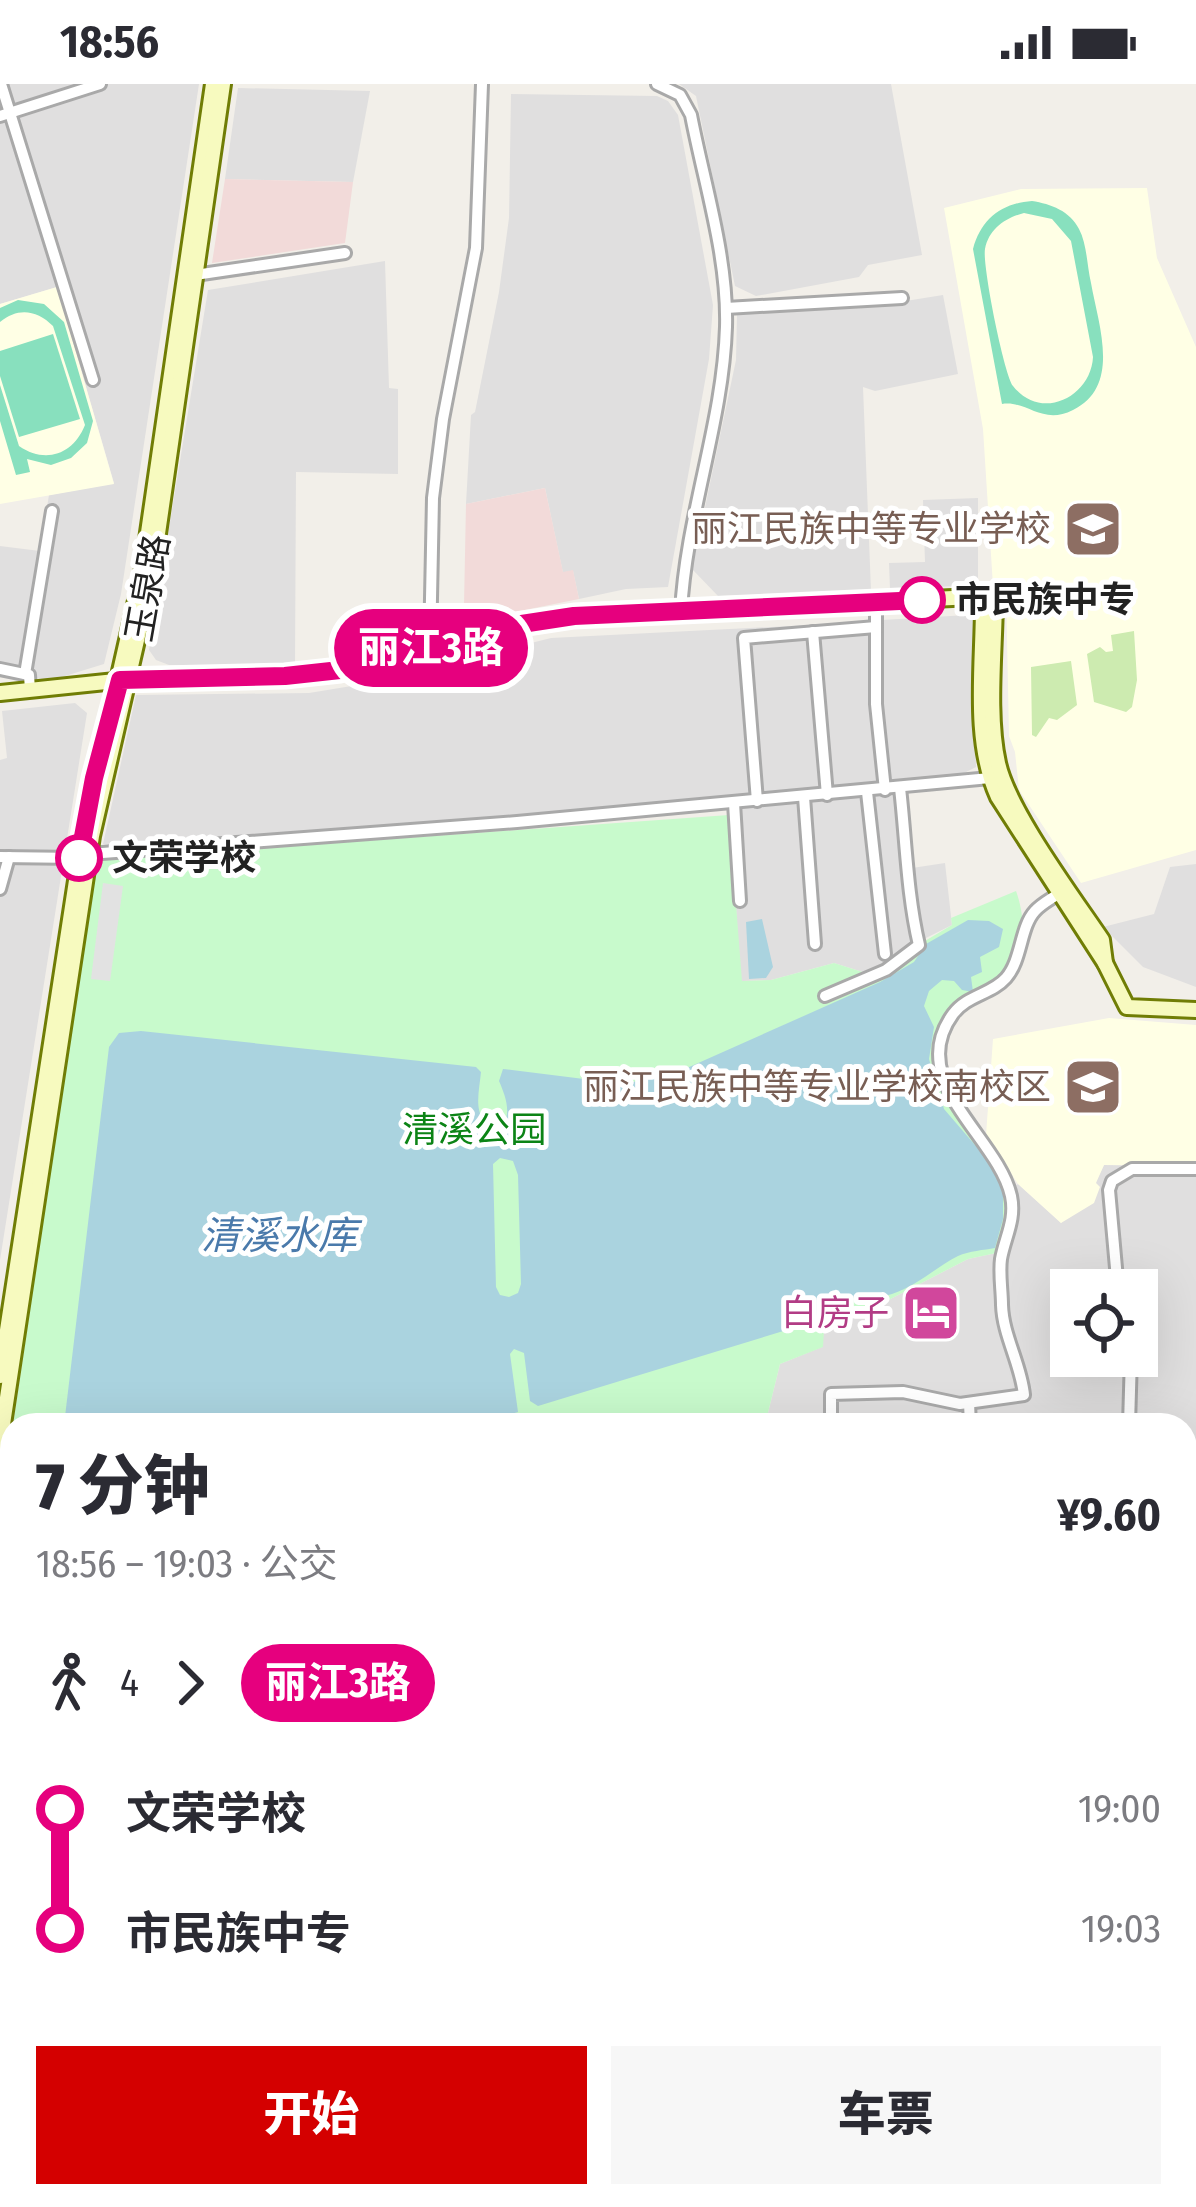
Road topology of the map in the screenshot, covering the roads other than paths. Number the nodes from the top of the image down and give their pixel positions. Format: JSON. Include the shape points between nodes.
{"nodes":[{"id":1,"x":1,"y":84,"type":"edge"},
{"id":2,"x":100,"y":84,"type":"edge"},
{"id":3,"x":213,"y":84,"type":"edge"},
{"id":4,"x":223,"y":84,"type":"edge"},
{"id":5,"x":482,"y":84,"type":"edge"},
{"id":6,"x":657,"y":84,"type":"edge"},
{"id":7,"x":5,"y":114,"type":"edge"},
{"id":8,"x":345,"y":253,"type":"dead end"},
{"id":9,"x":195,"y":275,"type":"junction"},
{"id":10,"x":902,"y":298,"type":"dead end"},
{"id":11,"x":726,"y":308,"type":"junction"},
{"id":12,"x":93,"y":380,"type":"dead end"},
{"id":13,"x":52,"y":511,"type":"dead end"},
{"id":14,"x":989,"y":600,"type":"junction"},
{"id":15,"x":681,"y":612,"type":"junction"},
{"id":16,"x":876,"y":619,"type":"junction"},
{"id":17,"x":813,"y":632,"type":"junction"},
{"id":18,"x":430,"y":648,"type":"junction"},
{"id":19,"x":0,"y":669,"type":"edge"},
{"id":20,"x":27,"y":682,"type":"junction"},
{"id":21,"x":124,"y":684,"type":"junction"},
{"id":22,"x":0,"y":693,"type":"edge"},
{"id":23,"x":0,"y":703,"type":"edge"},
{"id":24,"x":990,"y":778,"type":"junction"},
{"id":25,"x":900,"y":788,"type":"junction"},
{"id":26,"x":885,"y":790,"type":"junction"},
{"id":27,"x":867,"y":792,"type":"junction"},
{"id":28,"x":827,"y":795,"type":"junction"},
{"id":29,"x":804,"y":797,"type":"junction"},
{"id":30,"x":757,"y":801,"type":"junction"},
{"id":31,"x":734,"y":803,"type":"junction"},
{"id":32,"x":84,"y":856,"type":"junction"},
{"id":33,"x":4,"y":857,"type":"edge"},
{"id":34,"x":0,"y":890,"type":"edge"},
{"id":35,"x":1058,"y":895,"type":"junction"},
{"id":36,"x":740,"y":901,"type":"dead end"},
{"id":37,"x":815,"y":944,"type":"dead end"},
{"id":38,"x":885,"y":954,"type":"dead end"},
{"id":39,"x":1105,"y":963,"type":"junction"},
{"id":40,"x":825,"y":996,"type":"dead end"},
{"id":41,"x":1196,"y":1010,"type":"edge"},
{"id":42,"x":1196,"y":1169,"type":"edge"},
{"id":43,"x":1116,"y":1269,"type":"edge"},
{"id":44,"x":5,"y":1304,"type":"edge"},
{"id":45,"x":0,"y":1376,"type":"edge"},
{"id":46,"x":1130,"y":1377,"type":"edge"},
{"id":47,"x":969,"y":1403,"type":"junction"},
{"id":48,"x":4,"y":1413,"type":"edge"},
{"id":49,"x":831,"y":1413,"type":"edge"},
{"id":50,"x":969,"y":1413,"type":"edge"},
{"id":51,"x":1129,"y":1413,"type":"edge"}],
"edges":[{"from":1,"to":7,"type":"street"},
{"from":2,"to":7,"type":"street"},
{"from":3,"to":21,"type":"street","name":"玉泉路"},
{"from":4,"to":9,"type":"street","name":"玉泉路"},
{"from":5,"to":18,"type":"street","via":[[476,248],[435,475]]},
{"from":6,"to":11,"type":"street","via":[[680,95],[691,116]]},
{"from":7,"to":12,"type":"street"},
{"from":8,"to":9,"type":"street"},
{"from":9,"to":21,"type":"street","name":"玉泉路","via":[[152,575]]},
{"from":10,"to":11,"type":"street"},
{"from":11,"to":15,"type":"street"},
{"from":13,"to":20,"type":"street"},
{"from":14,"to":15,"type":"street"},
{"from":14,"to":16,"type":"street"},
{"from":14,"to":24,"type":"street"},
{"from":14,"to":39,"type":"street","via":[[1001,773],[1102,940]]},
{"from":15,"to":18,"type":"street","via":[[550,619]]},
{"from":16,"to":17,"type":"street"},
{"from":16,"to":21,"type":"street","via":[[574,625],[323,681]]},
{"from":16,"to":26,"type":"street"},
{"from":17,"to":28,"type":"street"},
{"from":17,"to":30,"type":"street","via":[[744,638]]},
{"from":18,"to":21,"type":"street","via":[[304,674]]},
{"from":19,"to":20,"type":"street"},
{"from":20,"to":21,"type":"street"},
{"from":20,"to":22,"type":"street"},
{"from":21,"to":23,"type":"street"},
{"from":21,"to":32,"type":"street","name":"玉泉路","via":[[94,778]]},
{"from":24,"to":25,"type":"street"},
{"from":24,"to":35,"type":"street"},
{"from":25,"to":26,"type":"street"},
{"from":25,"to":40,"type":"street","via":[[919,945],[886,970]]},
{"from":26,"to":27,"type":"street"},
{"from":27,"to":28,"type":"street"},
{"from":27,"to":38,"type":"street"},
{"from":28,"to":29,"type":"street"},
{"from":29,"to":30,"type":"street"},
{"from":29,"to":37,"type":"street"},
{"from":30,"to":31,"type":"street"},
{"from":31,"to":32,"type":"street"},
{"from":31,"to":36,"type":"street"},
{"from":32,"to":33,"type":"street"},
{"from":32,"to":44,"type":"street","name":"玉泉路"},
{"from":32,"to":48,"type":"street","name":"玉泉路"},
{"from":33,"to":34,"type":"street"},
{"from":35,"to":39,"type":"street"},
{"from":35,"to":47,"type":"street","via":[[1033,913],[1007,977],[953,1014],[940,1051],[953,1104],[987,1147],[1012,1199],[1002,1313],[1024,1395]]},
{"from":39,"to":41,"type":"street","via":[[1130,1008]]},
{"from":42,"to":43,"type":"street","via":[[1132,1169],[1112,1181]]},
{"from":44,"to":45,"type":"street","name":"玉泉路"},
{"from":46,"to":51,"type":"street"},
{"from":47,"to":49,"type":"street","via":[[903,1392],[831,1394]]},
{"from":47,"to":50,"type":"street"}]}
